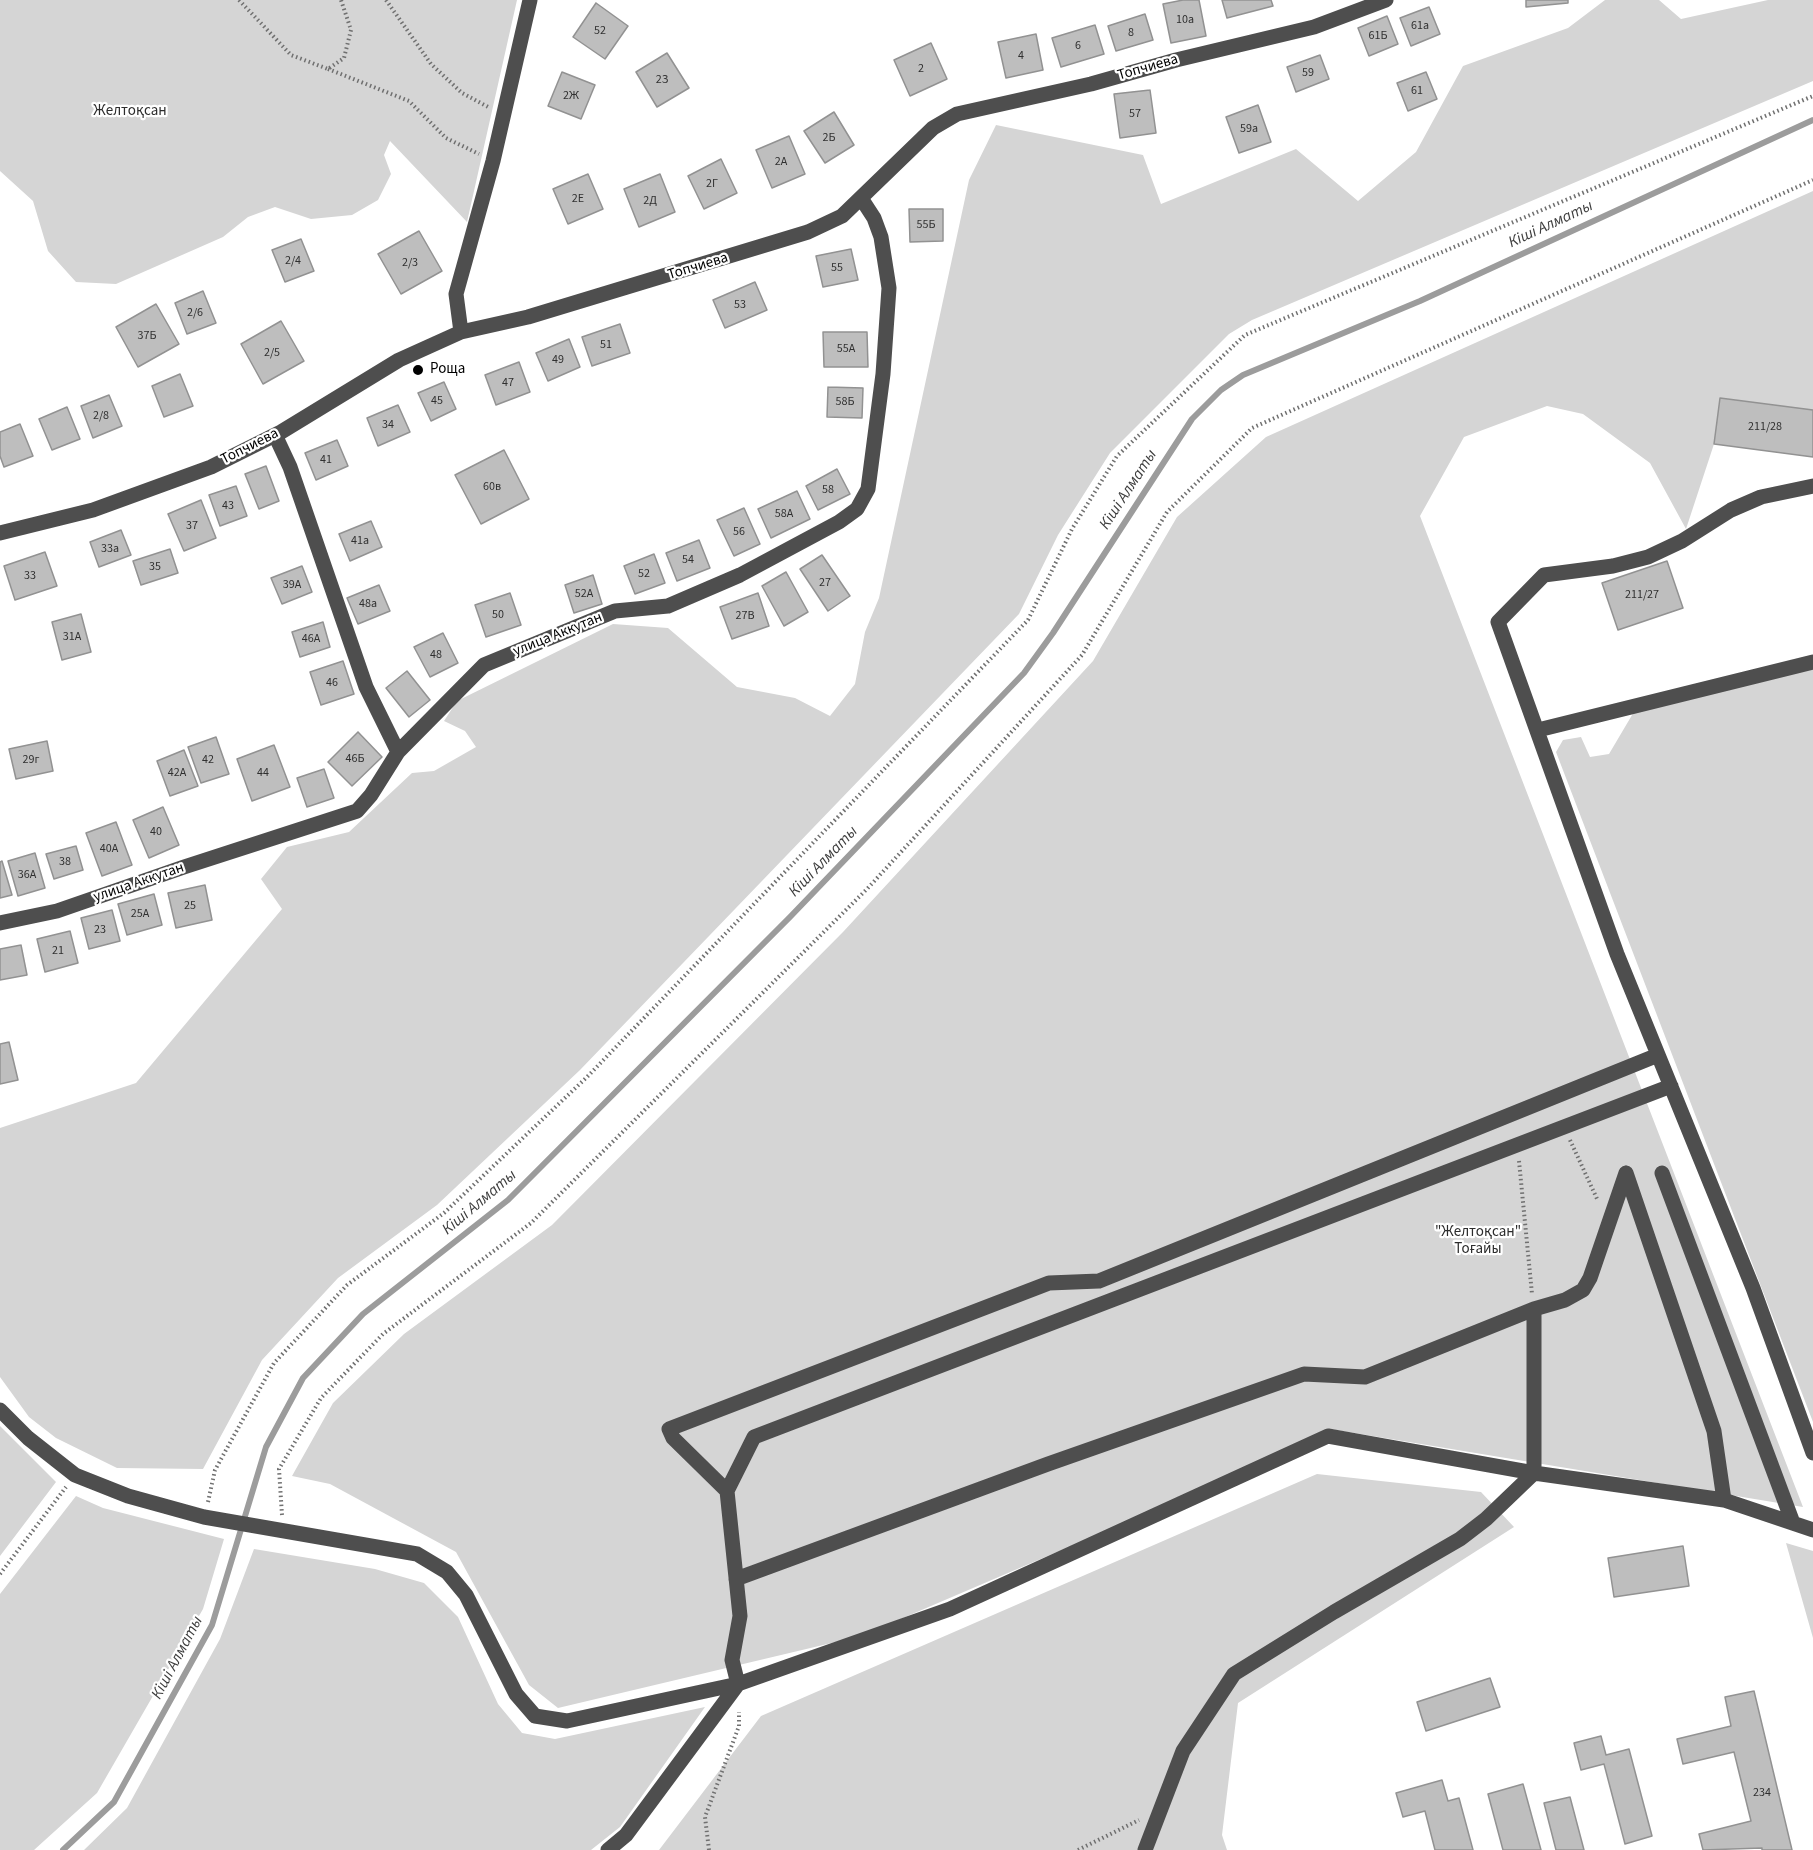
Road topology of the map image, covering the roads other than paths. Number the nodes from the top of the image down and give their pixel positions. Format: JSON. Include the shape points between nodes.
{"nodes":[{"id":1,"x":530,"y":0,"type":"edge"},
{"id":2,"x":1386,"y":0,"type":"edge"},
{"id":3,"x":861,"y":198,"type":"junction"},
{"id":4,"x":461,"y":332,"type":"junction"},
{"id":5,"x":275,"y":435,"type":"junction"},
{"id":6,"x":1813,"y":486,"type":"edge"},
{"id":7,"x":0,"y":533,"type":"edge"},
{"id":8,"x":1813,"y":662,"type":"edge"},
{"id":9,"x":1538,"y":730,"type":"junction"},
{"id":10,"x":399,"y":752,"type":"junction"},
{"id":11,"x":0,"y":923,"type":"edge"},
{"id":12,"x":1658,"y":1055,"type":"junction"},
{"id":13,"x":1671,"y":1086,"type":"junction"},
{"id":14,"x":1662,"y":1173,"type":"dead end"},
{"id":15,"x":1534,"y":1309,"type":"junction"},
{"id":16,"x":0,"y":1410,"type":"edge"},
{"id":17,"x":1813,"y":1454,"type":"edge"},
{"id":18,"x":1534,"y":1473,"type":"junction"},
{"id":19,"x":728,"y":1491,"type":"junction"},
{"id":20,"x":1724,"y":1500,"type":"junction"},
{"id":21,"x":1793,"y":1523,"type":"junction"},
{"id":22,"x":1813,"y":1530,"type":"edge"},
{"id":23,"x":736,"y":1579,"type":"junction"},
{"id":24,"x":738,"y":1684,"type":"junction"},
{"id":25,"x":608,"y":1850,"type":"edge"},
{"id":26,"x":1145,"y":1850,"type":"edge"}],
"edges":[{"from":1,"to":4,"type":"street","via":[[493,160],[456,294]]},
{"from":2,"to":3,"type":"street","name":"Топчиева","via":[[1314,27],[957,114],[933,128]]},
{"from":3,"to":4,"type":"street","name":"Топчиева","via":[[842,216],[808,232],[528,317]]},
{"from":3,"to":10,"type":"street","name":"улица Аккутан","via":[[881,237],[889,288],[868,489],[857,509],[740,575],[668,606],[615,611],[484,665]]},
{"from":4,"to":5,"type":"street","name":"Топчиева","via":[[399,360]]},
{"from":5,"to":7,"type":"street","name":"Топчиева","via":[[211,467],[93,510]]},
{"from":5,"to":10,"type":"street","via":[[290,467],[366,687]]},
{"from":6,"to":9,"type":"street","via":[[1751,501],[1648,557],[1545,575],[1498,621]]},
{"from":8,"to":9,"type":"street"},
{"from":9,"to":12,"type":"street","via":[[1617,954]]},
{"from":10,"to":11,"type":"street","name":"улица Аккутан","via":[[357,811],[57,911]]},
{"from":12,"to":13,"type":"street"},
{"from":12,"to":19,"type":"street","via":[[1099,1281],[1049,1283],[669,1429],[673,1438]]},
{"from":13,"to":17,"type":"street","via":[[1753,1288]]},
{"from":13,"to":19,"type":"street","via":[[754,1437]]},
{"from":14,"to":21,"type":"street"},
{"from":15,"to":18,"type":"street"},
{"from":15,"to":20,"type":"street","via":[[1583,1290],[1626,1173],[1714,1431]]},
{"from":15,"to":23,"type":"street","via":[[1365,1377],[1304,1374]]},
{"from":16,"to":24,"type":"street","via":[[28,1438],[75,1474],[128,1497],[283,1533],[417,1554],[447,1572],[466,1595],[516,1694],[535,1716],[567,1721]]},
{"from":18,"to":20,"type":"street"},
{"from":18,"to":24,"type":"street","via":[[1328,1437],[950,1609]]},
{"from":18,"to":26,"type":"street","via":[[1460,1539],[1234,1674],[1183,1751]]},
{"from":19,"to":23,"type":"street"},
{"from":20,"to":21,"type":"street"},
{"from":21,"to":22,"type":"street"},
{"from":23,"to":24,"type":"street","via":[[740,1616],[732,1660]]},
{"from":24,"to":25,"type":"street","via":[[626,1835]]}]}
